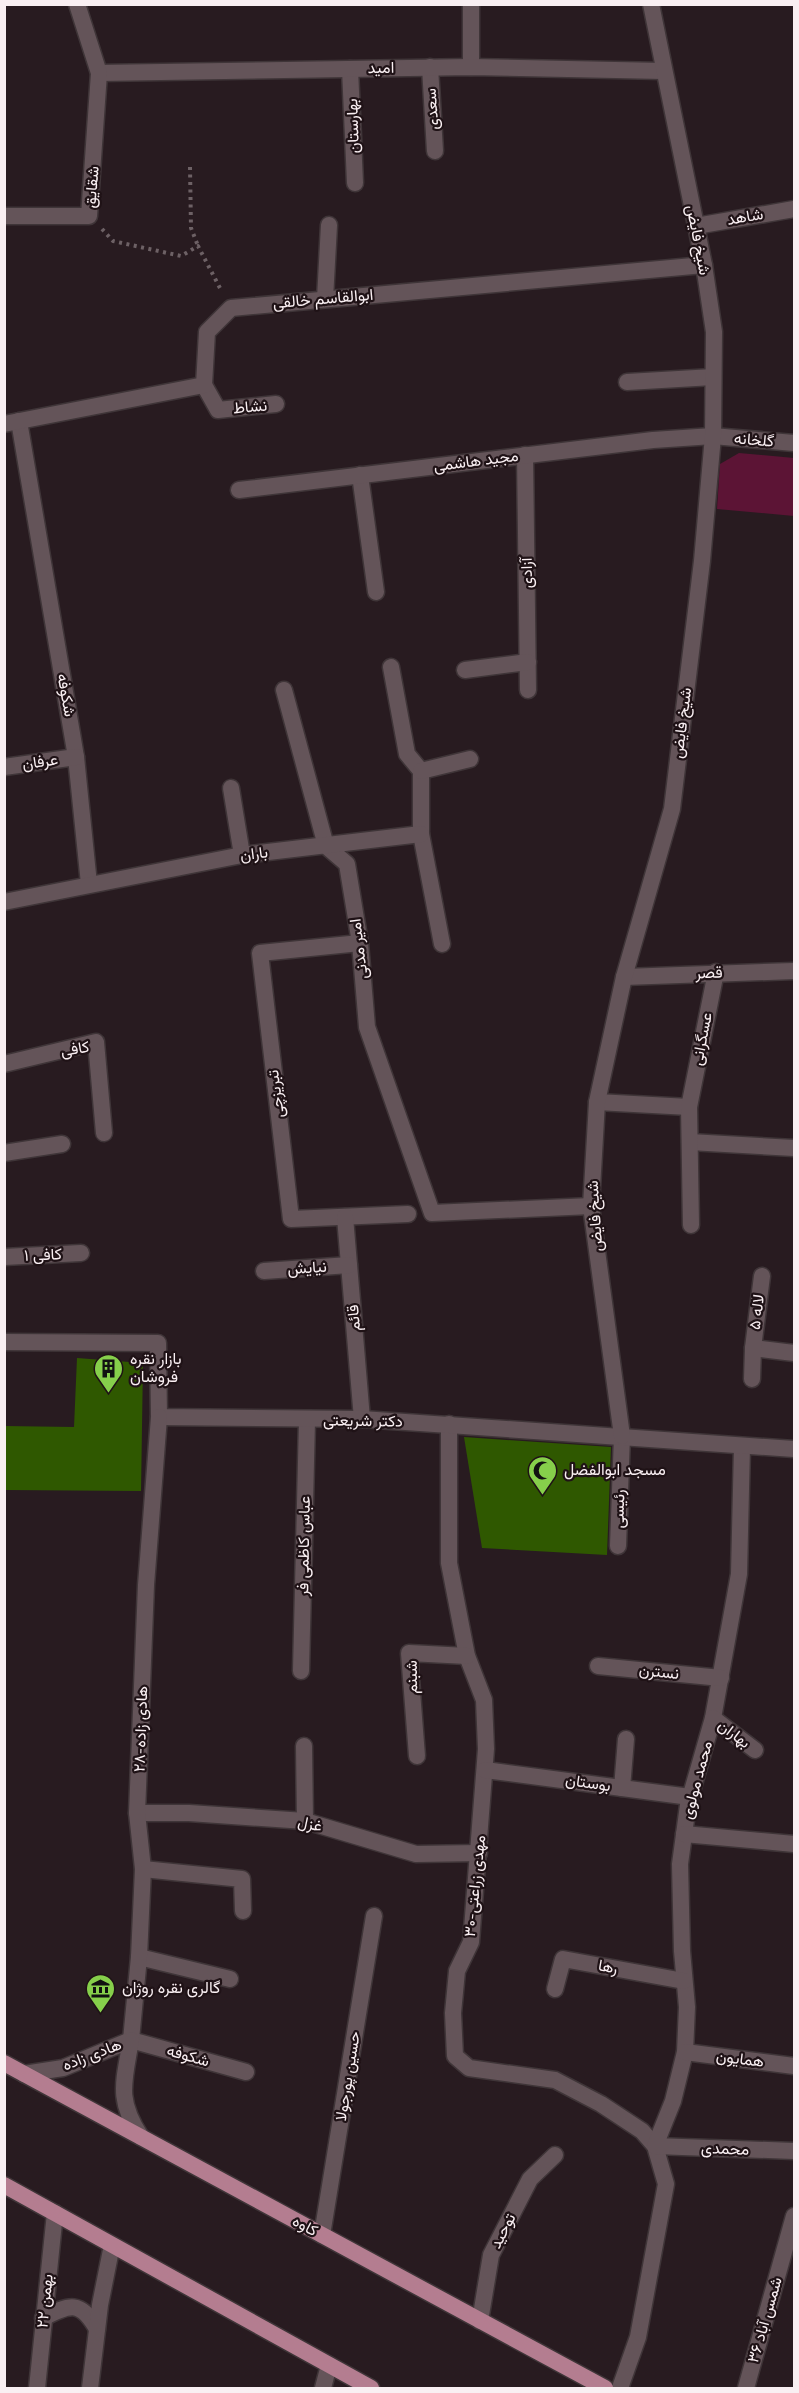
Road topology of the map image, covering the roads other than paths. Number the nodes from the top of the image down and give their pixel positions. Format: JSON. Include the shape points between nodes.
{"nodes":[{"id":1,"x":77,"y":4,"type":"edge"},
{"id":2,"x":471,"y":4,"type":"edge"},
{"id":3,"x":651,"y":4,"type":"edge"},
{"id":4,"x":471,"y":66,"type":"junction"},
{"id":5,"x":429,"y":67,"type":"junction"},
{"id":6,"x":350,"y":69,"type":"junction"},
{"id":7,"x":663,"y":71,"type":"junction"},
{"id":8,"x":99,"y":73,"type":"junction"},
{"id":9,"x":435,"y":151,"type":"dead end"},
{"id":10,"x":355,"y":183,"type":"dead end"},
{"id":11,"x":795,"y":209,"type":"edge"},
{"id":12,"x":4,"y":216,"type":"edge"},
{"id":13,"x":329,"y":225,"type":"dead end"},
{"id":14,"x":696,"y":226,"type":"junction"},
{"id":15,"x":704,"y":265,"type":"junction"},
{"id":16,"x":325,"y":299,"type":"junction"},
{"id":17,"x":713,"y":377,"type":"junction"},
{"id":18,"x":627,"y":382,"type":"dead end"},
{"id":19,"x":204,"y":385,"type":"junction"},
{"id":20,"x":276,"y":404,"type":"dead end"},
{"id":21,"x":12,"y":423,"type":"edge"},
{"id":22,"x":713,"y":436,"type":"junction"},
{"id":23,"x":795,"y":443,"type":"edge"},
{"id":24,"x":525,"y":455,"type":"junction"},
{"id":25,"x":360,"y":476,"type":"junction"},
{"id":26,"x":239,"y":490,"type":"dead end"},
{"id":27,"x":376,"y":592,"type":"dead end"},
{"id":28,"x":528,"y":662,"type":"junction"},
{"id":29,"x":391,"y":667,"type":"dead end"},
{"id":30,"x":465,"y":670,"type":"dead end"},
{"id":31,"x":284,"y":690,"type":"dead end"},
{"id":32,"x":528,"y":690,"type":"dead end"},
{"id":33,"x":76,"y":757,"type":"junction"},
{"id":34,"x":470,"y":759,"type":"dead end"},
{"id":35,"x":4,"y":767,"type":"edge"},
{"id":36,"x":421,"y":771,"type":"junction"},
{"id":37,"x":231,"y":788,"type":"dead end"},
{"id":38,"x":421,"y":834,"type":"junction"},
{"id":39,"x":326,"y":846,"type":"junction"},
{"id":40,"x":242,"y":855,"type":"junction"},
{"id":41,"x":89,"y":884,"type":"junction"},
{"id":42,"x":4,"y":902,"type":"edge"},
{"id":43,"x":360,"y":942,"type":"junction"},
{"id":44,"x":442,"y":944,"type":"dead end"},
{"id":45,"x":795,"y":971,"type":"edge"},
{"id":46,"x":716,"y":972,"type":"junction"},
{"id":47,"x":624,"y":977,"type":"junction"},
{"id":48,"x":4,"y":1064,"type":"edge"},
{"id":49,"x":597,"y":1102,"type":"junction"},
{"id":50,"x":689,"y":1107,"type":"junction"},
{"id":51,"x":104,"y":1133,"type":"dead end"},
{"id":52,"x":690,"y":1142,"type":"junction"},
{"id":53,"x":62,"y":1144,"type":"dead end"},
{"id":54,"x":795,"y":1148,"type":"edge"},
{"id":55,"x":4,"y":1153,"type":"edge"},
{"id":56,"x":591,"y":1206,"type":"junction"},
{"id":57,"x":408,"y":1214,"type":"dead end"},
{"id":58,"x":345,"y":1217,"type":"junction"},
{"id":59,"x":691,"y":1225,"type":"dead end"},
{"id":60,"x":81,"y":1253,"type":"dead end"},
{"id":61,"x":4,"y":1257,"type":"edge"},
{"id":62,"x":349,"y":1265,"type":"junction"},
{"id":63,"x":264,"y":1271,"type":"dead end"},
{"id":64,"x":762,"y":1276,"type":"dead end"},
{"id":65,"x":4,"y":1342,"type":"edge"},
{"id":66,"x":753,"y":1348,"type":"junction"},
{"id":67,"x":795,"y":1353,"type":"edge"},
{"id":68,"x":752,"y":1379,"type":"dead end"},
{"id":69,"x":159,"y":1418,"type":"junction"},
{"id":70,"x":362,"y":1419,"type":"junction"},
{"id":71,"x":306,"y":1420,"type":"junction"},
{"id":72,"x":449,"y":1424,"type":"junction"},
{"id":73,"x":622,"y":1436,"type":"junction"},
{"id":74,"x":742,"y":1447,"type":"junction"},
{"id":75,"x":795,"y":1449,"type":"edge"},
{"id":76,"x":618,"y":1546,"type":"dead end"},
{"id":77,"x":468,"y":1656,"type":"junction"},
{"id":78,"x":598,"y":1666,"type":"dead end"},
{"id":79,"x":301,"y":1671,"type":"dead end"},
{"id":80,"x":721,"y":1678,"type":"junction"},
{"id":81,"x":713,"y":1718,"type":"junction"},
{"id":82,"x":626,"y":1739,"type":"dead end"},
{"id":83,"x":304,"y":1746,"type":"dead end"},
{"id":84,"x":755,"y":1749,"type":"dead end"},
{"id":85,"x":417,"y":1756,"type":"dead end"},
{"id":86,"x":485,"y":1770,"type":"junction"},
{"id":87,"x":622,"y":1788,"type":"junction"},
{"id":88,"x":690,"y":1797,"type":"junction"},
{"id":89,"x":137,"y":1813,"type":"junction"},
{"id":90,"x":305,"y":1821,"type":"junction"},
{"id":91,"x":684,"y":1834,"type":"junction"},
{"id":92,"x":795,"y":1844,"type":"edge"},
{"id":93,"x":479,"y":1853,"type":"junction"},
{"id":94,"x":143,"y":1869,"type":"junction"},
{"id":95,"x":243,"y":1911,"type":"dead end"},
{"id":96,"x":374,"y":1916,"type":"dead end"},
{"id":97,"x":139,"y":1957,"type":"junction"},
{"id":98,"x":230,"y":1979,"type":"dead end"},
{"id":99,"x":684,"y":1981,"type":"junction"},
{"id":100,"x":555,"y":1989,"type":"dead end"},
{"id":101,"x":130,"y":2040,"type":"junction"},
{"id":102,"x":685,"y":2052,"type":"junction"},
{"id":103,"x":4,"y":2064,"type":"edge"},
{"id":104,"x":795,"y":2066,"type":"edge"},
{"id":105,"x":246,"y":2072,"type":"dead end"},
{"id":106,"x":24,"y":2074,"type":"junction"},
{"id":107,"x":141,"y":2137,"type":"junction"},
{"id":108,"x":655,"y":2146,"type":"junction"},
{"id":109,"x":795,"y":2151,"type":"edge"},
{"id":110,"x":555,"y":2155,"type":"dead end"},
{"id":111,"x":4,"y":2185,"type":"edge"},
{"id":112,"x":55,"y":2213,"type":"junction"},
{"id":113,"x":795,"y":2216,"type":"edge"},
{"id":114,"x":322,"y":2235,"type":"junction"},
{"id":115,"x":112,"y":2245,"type":"junction"},
{"id":116,"x":44,"y":2318,"type":"junction"},
{"id":117,"x":480,"y":2321,"type":"junction"},
{"id":118,"x":97,"y":2329,"type":"junction"},
{"id":119,"x":329,"y":2365,"type":"junction"},
{"id":120,"x":37,"y":2388,"type":"edge"},
{"id":121,"x":90,"y":2388,"type":"edge"},
{"id":122,"x":323,"y":2388,"type":"edge"},
{"id":123,"x":371,"y":2388,"type":"edge"},
{"id":124,"x":605,"y":2388,"type":"edge"},
{"id":125,"x":620,"y":2388,"type":"edge"},
{"id":126,"x":746,"y":2388,"type":"edge"}],
"edges":[{"from":1,"to":8,"type":"street","name":"شقایق"},
{"from":2,"to":4,"type":"street"},
{"from":3,"to":7,"type":"street","name":"شیخ فایض"},
{"from":4,"to":5,"type":"street","name":"امید"},
{"from":4,"to":7,"type":"street","name":"امید"},
{"from":5,"to":6,"type":"street","name":"امید"},
{"from":5,"to":9,"type":"street","name":"سعدی"},
{"from":6,"to":8,"type":"street","name":"امید"},
{"from":6,"to":10,"type":"street","name":"بهارستان"},
{"from":7,"to":14,"type":"street","name":"شیخ فایض"},
{"from":8,"to":12,"type":"street","name":"شقایق","via":[[89,216]]},
{"from":11,"to":14,"type":"street","name":"شاهد"},
{"from":13,"to":16,"type":"street"},
{"from":14,"to":15,"type":"street","name":"شیخ فایض"},
{"from":15,"to":16,"type":"street","name":"ابوالقاسم خالقی"},
{"from":15,"to":17,"type":"street","name":"شیخ فایض","via":[[714,332]]},
{"from":16,"to":19,"type":"street","name":"ابوالقاسم خالقی","via":[[231,308],[207,332]]},
{"from":17,"to":18,"type":"street"},
{"from":17,"to":22,"type":"street","name":"شیخ فایض"},
{"from":19,"to":20,"type":"street","name":"نشاط","via":[[218,410]]},
{"from":19,"to":21,"type":"street"},
{"from":21,"to":33,"type":"street","name":"شکوفه"},
{"from":22,"to":23,"type":"street","name":"گلخانه"},
{"from":22,"to":24,"type":"street","name":"مجید هاشمی"},
{"from":22,"to":47,"type":"street","name":"شیخ فایض","via":[[672,809]]},
{"from":24,"to":25,"type":"street","name":"مجید هاشمی"},
{"from":24,"to":28,"type":"street","name":"آزادی"},
{"from":25,"to":26,"type":"street","name":"مجید هاشمی"},
{"from":25,"to":27,"type":"street"},
{"from":28,"to":30,"type":"street"},
{"from":28,"to":32,"type":"street","name":"آزادی"},
{"from":29,"to":36,"type":"street","via":[[406,754]]},
{"from":31,"to":39,"type":"street"},
{"from":33,"to":35,"type":"street","name":"عرفان"},
{"from":33,"to":41,"type":"street","name":"شکوفه"},
{"from":34,"to":36,"type":"street"},
{"from":36,"to":38,"type":"street"},
{"from":37,"to":40,"type":"street"},
{"from":38,"to":39,"type":"street","name":"باران"},
{"from":38,"to":44,"type":"street"},
{"from":39,"to":40,"type":"street","name":"باران"},
{"from":39,"to":43,"type":"street","name":"امیر مدنی","via":[[347,864]]},
{"from":40,"to":41,"type":"street","name":"باران"},
{"from":41,"to":42,"type":"street"},
{"from":43,"to":56,"type":"street","name":"امیر مدنی","via":[[367,1027],[432,1213]]},
{"from":43,"to":58,"type":"street","name":"تبریزچی","via":[[260,953],[291,1219]]},
{"from":45,"to":46,"type":"street","name":"قصر"},
{"from":46,"to":47,"type":"street","name":"قصر"},
{"from":46,"to":50,"type":"street","name":"عسگرانی"},
{"from":47,"to":49,"type":"street","name":"شیخ فایض"},
{"from":48,"to":51,"type":"street","name":"کافی","via":[[96,1042]]},
{"from":49,"to":50,"type":"street"},
{"from":49,"to":56,"type":"street","name":"شیخ فایض"},
{"from":50,"to":52,"type":"street","name":"عسگرانی"},
{"from":52,"to":54,"type":"street"},
{"from":52,"to":59,"type":"street","name":"عسگرانی"},
{"from":53,"to":55,"type":"street"},
{"from":56,"to":73,"type":"street","name":"شیخ فایض"},
{"from":57,"to":58,"type":"street","name":"تبریزچی"},
{"from":58,"to":62,"type":"street","name":"قائم"},
{"from":60,"to":61,"type":"street","name":"کافی ۱"},
{"from":62,"to":63,"type":"street","name":"نیایش"},
{"from":62,"to":70,"type":"street","name":"قائم"},
{"from":64,"to":66,"type":"street","name":"لاله ۵"},
{"from":65,"to":69,"type":"street","via":[[158,1343]]},
{"from":66,"to":67,"type":"street"},
{"from":66,"to":68,"type":"street","name":"لاله ۵"},
{"from":69,"to":71,"type":"street","name":"دکتر شریعتی"},
{"from":69,"to":89,"type":"street","name":"۲۸-هادی زاده","via":[[146,1585]]},
{"from":70,"to":71,"type":"street","name":"دکتر شریعتی"},
{"from":70,"to":72,"type":"street","name":"دکتر شریعتی"},
{"from":71,"to":79,"type":"street","name":"عباس کاظمی فر"},
{"from":72,"to":73,"type":"street","name":"دکتر شریعتی"},
{"from":72,"to":77,"type":"street","name":"۳۰-مهدی زراعتی","via":[[449,1563]]},
{"from":73,"to":74,"type":"street","name":"دکتر شریعتی"},
{"from":73,"to":76,"type":"street","name":"رئیسی"},
{"from":74,"to":75,"type":"street","name":"دکتر شریعتی"},
{"from":74,"to":80,"type":"street","name":"محمد مولوی","via":[[739,1574]]},
{"from":77,"to":85,"type":"street","name":"شبنم","via":[[409,1653]]},
{"from":77,"to":86,"type":"street","name":"۳۰-مهدی زراعتی","via":[[484,1700]]},
{"from":78,"to":80,"type":"street","name":"نسترن"},
{"from":80,"to":81,"type":"street","name":"محمد مولوی"},
{"from":81,"to":84,"type":"street","name":"بهاران"},
{"from":81,"to":88,"type":"street","name":"محمد مولوی"},
{"from":82,"to":87,"type":"street"},
{"from":83,"to":90,"type":"street"},
{"from":86,"to":87,"type":"street","name":"بوستان"},
{"from":86,"to":93,"type":"street","name":"۳۰-مهدی زراعتی"},
{"from":87,"to":88,"type":"street","name":"بوستان"},
{"from":88,"to":91,"type":"street","name":"محمد مولوی"},
{"from":89,"to":90,"type":"street","name":"غزل"},
{"from":89,"to":94,"type":"street","name":"۲۸-هادی زاده"},
{"from":90,"to":93,"type":"street","name":"غزل","via":[[416,1854]]},
{"from":91,"to":92,"type":"street"},
{"from":91,"to":99,"type":"street","name":"محمد مولوی","via":[[680,1864]]},
{"from":93,"to":108,"type":"street","name":"۳۰-مهدی زراعتی","via":[[471,1942],[457,1971],[453,2013],[455,2056],[469,2068],[555,2080],[601,2104],[642,2132]]},
{"from":94,"to":95,"type":"street","via":[[242,1879]]},
{"from":94,"to":97,"type":"street","name":"۲۸-هادی زاده"},
{"from":96,"to":114,"type":"street","name":"حسین پورجولا"},
{"from":97,"to":98,"type":"street"},
{"from":97,"to":101,"type":"street","name":"۲۸-هادی زاده"},
{"from":99,"to":100,"type":"street","name":"رها","via":[[563,1959]]},
{"from":99,"to":102,"type":"street","name":"محمد مولوی"},
{"from":101,"to":105,"type":"street","name":"شکوفه"},
{"from":101,"to":106,"type":"street","name":"هادی زاده","via":[[63,2068]]},
{"from":101,"to":107,"type":"street","name":"هادی زاده","via":[[122,2095],[127,2116]]},
{"from":102,"to":104,"type":"street","name":"همایون"},
{"from":102,"to":108,"type":"street","name":"محمد مولوی","via":[[673,2101]]},
{"from":103,"to":106,"type":"main road","name":"کاوه"},
{"from":106,"to":107,"type":"main road","name":"کاوه"},
{"from":107,"to":114,"type":"main road","name":"کاوه"},
{"from":108,"to":109,"type":"street","name":"محمدی"},
{"from":108,"to":125,"type":"street","via":[[666,2184],[638,2337]]},
{"from":110,"to":117,"type":"street","name":"توحید","via":[[530,2179],[490,2255]]},
{"from":111,"to":112,"type":"main road"},
{"from":112,"to":115,"type":"main road"},
{"from":112,"to":116,"type":"street","name":"۲۲ بهمن"},
{"from":113,"to":126,"type":"street","name":"شمس آباد ۳۶"},
{"from":114,"to":117,"type":"main road","name":"کاوه"},
{"from":115,"to":118,"type":"street"},
{"from":115,"to":119,"type":"main road"},
{"from":116,"to":118,"type":"street","via":[[64,2307],[75,2306],[88,2314]]},
{"from":116,"to":120,"type":"street","name":"۲۲ بهمن"},
{"from":117,"to":124,"type":"main road","name":"کاوه"},
{"from":118,"to":121,"type":"street"},
{"from":119,"to":122,"type":"street"},
{"from":119,"to":123,"type":"main road"}]}
